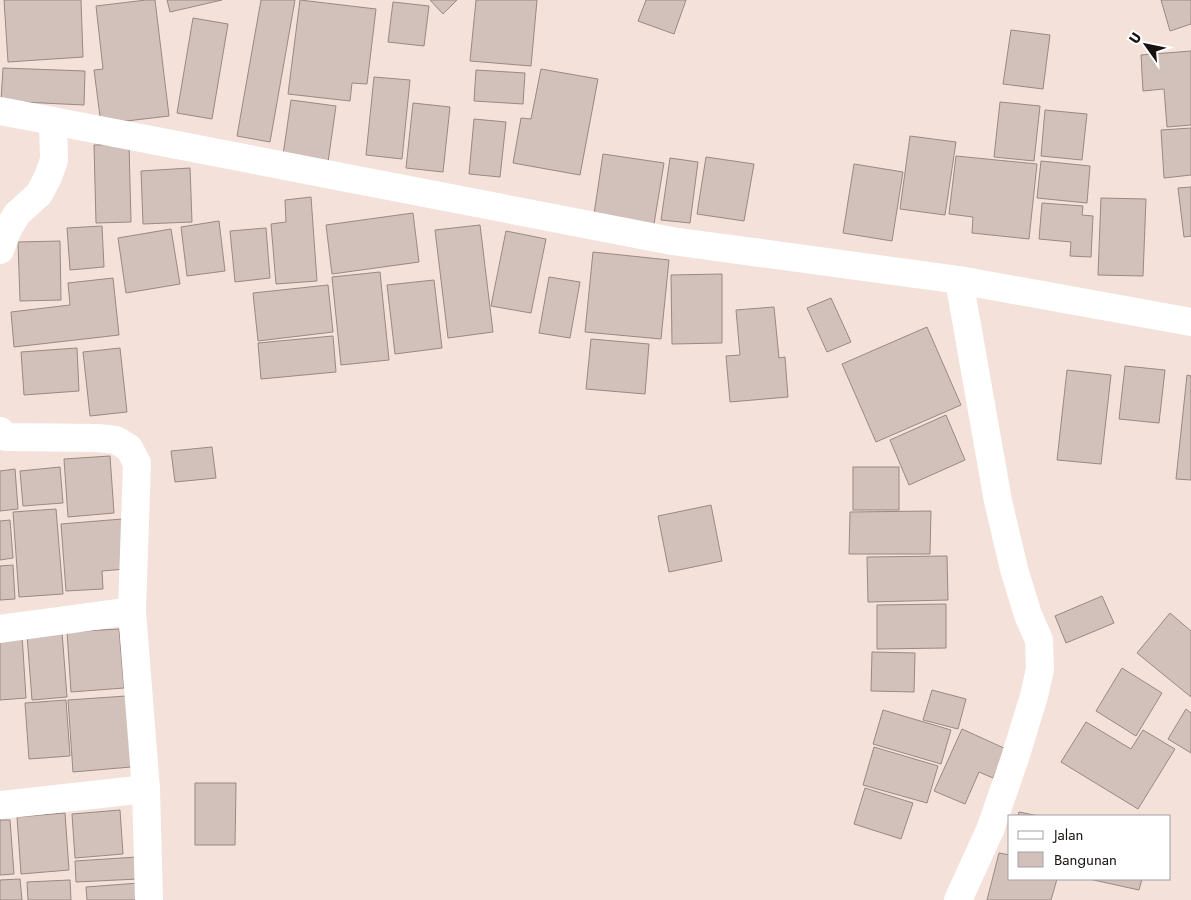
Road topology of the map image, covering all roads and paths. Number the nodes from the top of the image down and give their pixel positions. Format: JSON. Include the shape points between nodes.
{"nodes":[{"id":1,"x":0,"y":112,"type":"edge"},
{"id":2,"x":53,"y":121,"type":"junction"},
{"id":3,"x":0,"y":250,"type":"edge"},
{"id":4,"x":959,"y":280,"type":"junction"},
{"id":5,"x":1191,"y":322,"type":"edge"},
{"id":6,"x":0,"y":431,"type":"edge"},
{"id":7,"x":132,"y":611,"type":"junction"},
{"id":8,"x":0,"y":629,"type":"edge"},
{"id":9,"x":146,"y":788,"type":"junction"},
{"id":10,"x":0,"y":804,"type":"edge"},
{"id":11,"x":960,"y":899,"type":"edge"},
{"id":12,"x":150,"y":900,"type":"edge"}],
"edges":[{"from":1,"to":2,"type":"street"},
{"from":2,"to":3,"type":"street","via":[[54,160],[48,177],[39,194],[17,214]]},
{"from":2,"to":4,"type":"street","via":[[672,241]]},
{"from":4,"to":5,"type":"street"},
{"from":4,"to":11,"type":"street","via":[[998,501],[1014,569],[1039,640],[1040,669],[990,830]]},
{"from":6,"to":7,"type":"street","via":[[6,437],[116,440],[129,448],[137,463]]},
{"from":7,"to":8,"type":"street"},
{"from":7,"to":9,"type":"street"},
{"from":9,"to":10,"type":"street"},
{"from":9,"to":12,"type":"street"}]}
